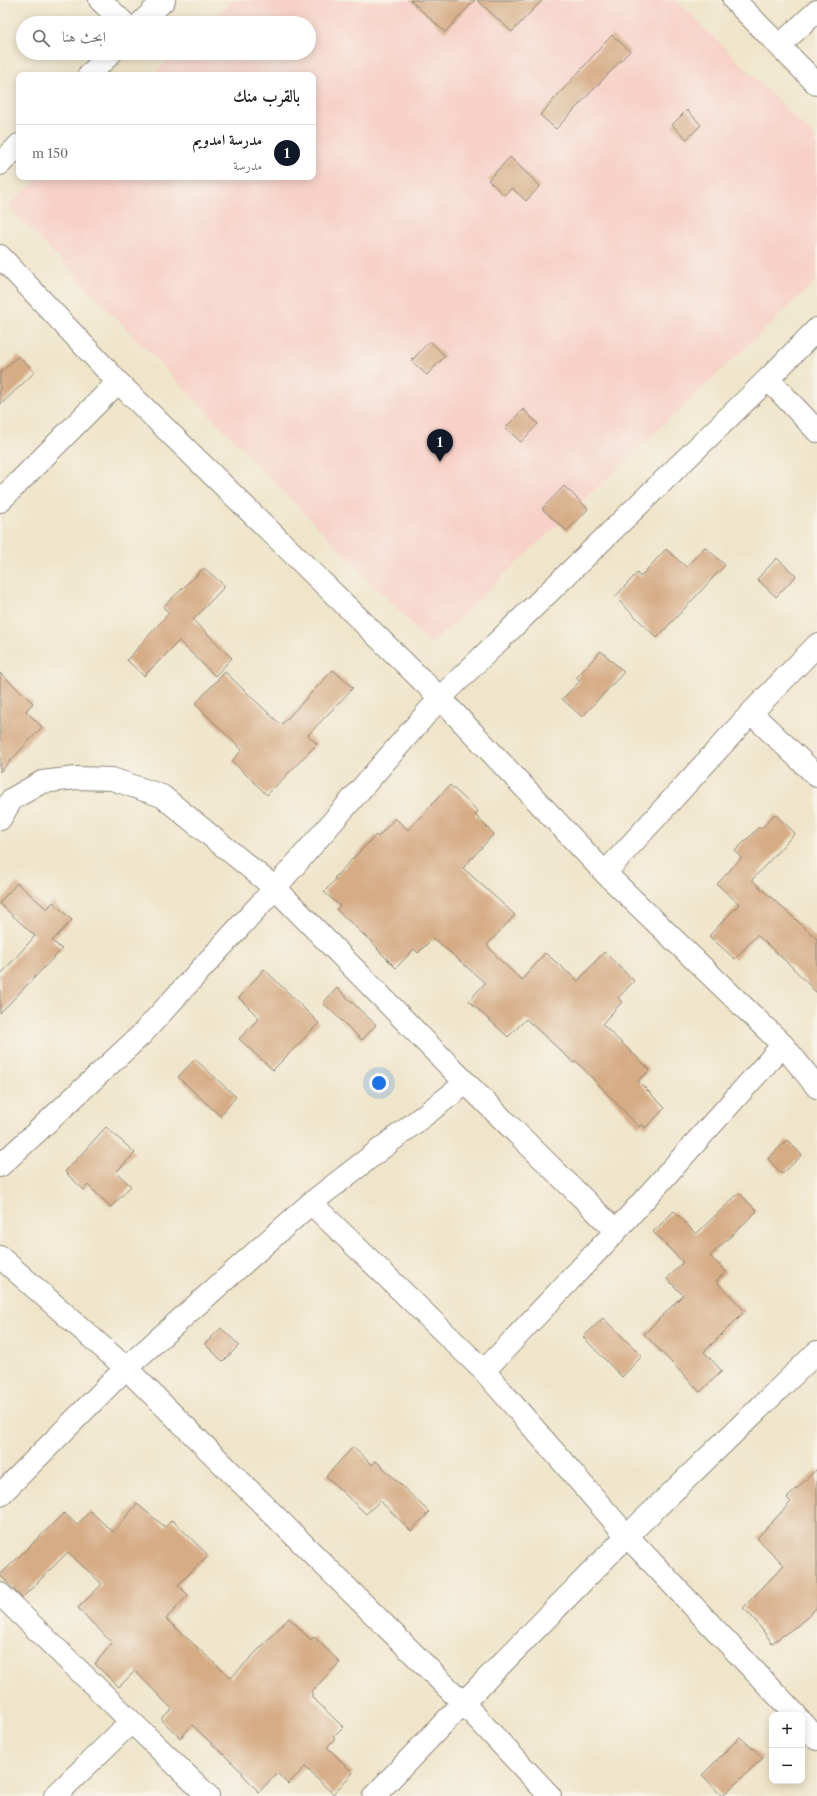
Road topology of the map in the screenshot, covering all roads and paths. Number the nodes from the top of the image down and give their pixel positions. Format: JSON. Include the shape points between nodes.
{"nodes":[{"id":1,"x":100,"y":0,"type":"edge"},
{"id":2,"x":164,"y":0,"type":"edge"},
{"id":3,"x":734,"y":0,"type":"edge"},
{"id":4,"x":817,"y":11,"type":"edge"},
{"id":5,"x":117,"y":16,"type":"edge"},
{"id":6,"x":148,"y":16,"type":"edge"},
{"id":7,"x":780,"y":45,"type":"junction"},
{"id":8,"x":104,"y":60,"type":"edge"},
{"id":9,"x":92,"y":72,"type":"edge"},
{"id":10,"x":817,"y":84,"type":"edge"},
{"id":11,"x":16,"y":148,"type":"edge"},
{"id":12,"x":0,"y":164,"type":"edge"},
{"id":13,"x":0,"y":256,"type":"edge"},
{"id":14,"x":817,"y":329,"type":"edge"},
{"id":15,"x":768,"y":379,"type":"junction"},
{"id":16,"x":118,"y":382,"type":"junction"},
{"id":17,"x":817,"y":431,"type":"edge"},
{"id":18,"x":0,"y":501,"type":"edge"},
{"id":19,"x":817,"y":645,"type":"edge"},
{"id":20,"x":440,"y":698,"type":"junction"},
{"id":21,"x":751,"y":712,"type":"junction"},
{"id":22,"x":817,"y":776,"type":"edge"},
{"id":23,"x":0,"y":819,"type":"edge"},
{"id":24,"x":605,"y":873,"type":"junction"},
{"id":25,"x":275,"y":888,"type":"junction"},
{"id":26,"x":783,"y":1045,"type":"junction"},
{"id":27,"x":466,"y":1083,"type":"junction"},
{"id":28,"x":817,"y":1087,"type":"edge"},
{"id":29,"x":0,"y":1166,"type":"edge"},
{"id":30,"x":311,"y":1203,"type":"junction"},
{"id":31,"x":616,"y":1231,"type":"junction"},
{"id":32,"x":0,"y":1257,"type":"edge"},
{"id":33,"x":817,"y":1352,"type":"edge"},
{"id":34,"x":126,"y":1368,"type":"junction"},
{"id":35,"x":484,"y":1372,"type":"junction"},
{"id":36,"x":0,"y":1495,"type":"edge"},
{"id":37,"x":627,"y":1536,"type":"junction"},
{"id":38,"x":0,"y":1594,"type":"edge"},
{"id":39,"x":463,"y":1703,"type":"junction"},
{"id":40,"x":131,"y":1722,"type":"junction"},
{"id":41,"x":807,"y":1723,"type":"edge"},
{"id":42,"x":55,"y":1796,"type":"edge"},
{"id":43,"x":208,"y":1796,"type":"edge"},
{"id":44,"x":374,"y":1796,"type":"edge"},
{"id":45,"x":550,"y":1796,"type":"edge"}],
"edges":[{"from":1,"to":5,"type":"street"},
{"from":2,"to":6,"type":"street"},
{"from":3,"to":7,"type":"street"},
{"from":4,"to":7,"type":"street"},
{"from":7,"to":10,"type":"street"},
{"from":8,"to":9,"type":"street"},
{"from":11,"to":12,"type":"street"},
{"from":13,"to":16,"type":"street"},
{"from":14,"to":15,"type":"street"},
{"from":15,"to":17,"type":"street"},
{"from":15,"to":20,"type":"street"},
{"from":16,"to":18,"type":"street"},
{"from":16,"to":20,"type":"street"},
{"from":19,"to":21,"type":"street"},
{"from":20,"to":24,"type":"street"},
{"from":20,"to":25,"type":"street"},
{"from":21,"to":22,"type":"street"},
{"from":21,"to":24,"type":"street"},
{"from":23,"to":25,"type":"street","via":[[12,799],[42,782],[76,778],[112,779],[162,796]]},
{"from":24,"to":26,"type":"street"},
{"from":25,"to":27,"type":"street"},
{"from":25,"to":29,"type":"street","via":[[141,1035]]},
{"from":26,"to":28,"type":"street"},
{"from":26,"to":31,"type":"street"},
{"from":27,"to":30,"type":"street"},
{"from":27,"to":31,"type":"street"},
{"from":30,"to":34,"type":"street"},
{"from":30,"to":35,"type":"street"},
{"from":31,"to":35,"type":"street"},
{"from":32,"to":34,"type":"street"},
{"from":33,"to":37,"type":"street"},
{"from":34,"to":36,"type":"street"},
{"from":34,"to":39,"type":"street"},
{"from":35,"to":37,"type":"street"},
{"from":37,"to":39,"type":"street"},
{"from":37,"to":41,"type":"street"},
{"from":38,"to":40,"type":"street"},
{"from":39,"to":44,"type":"street"},
{"from":39,"to":45,"type":"street"},
{"from":40,"to":42,"type":"street"},
{"from":40,"to":43,"type":"street"}]}
